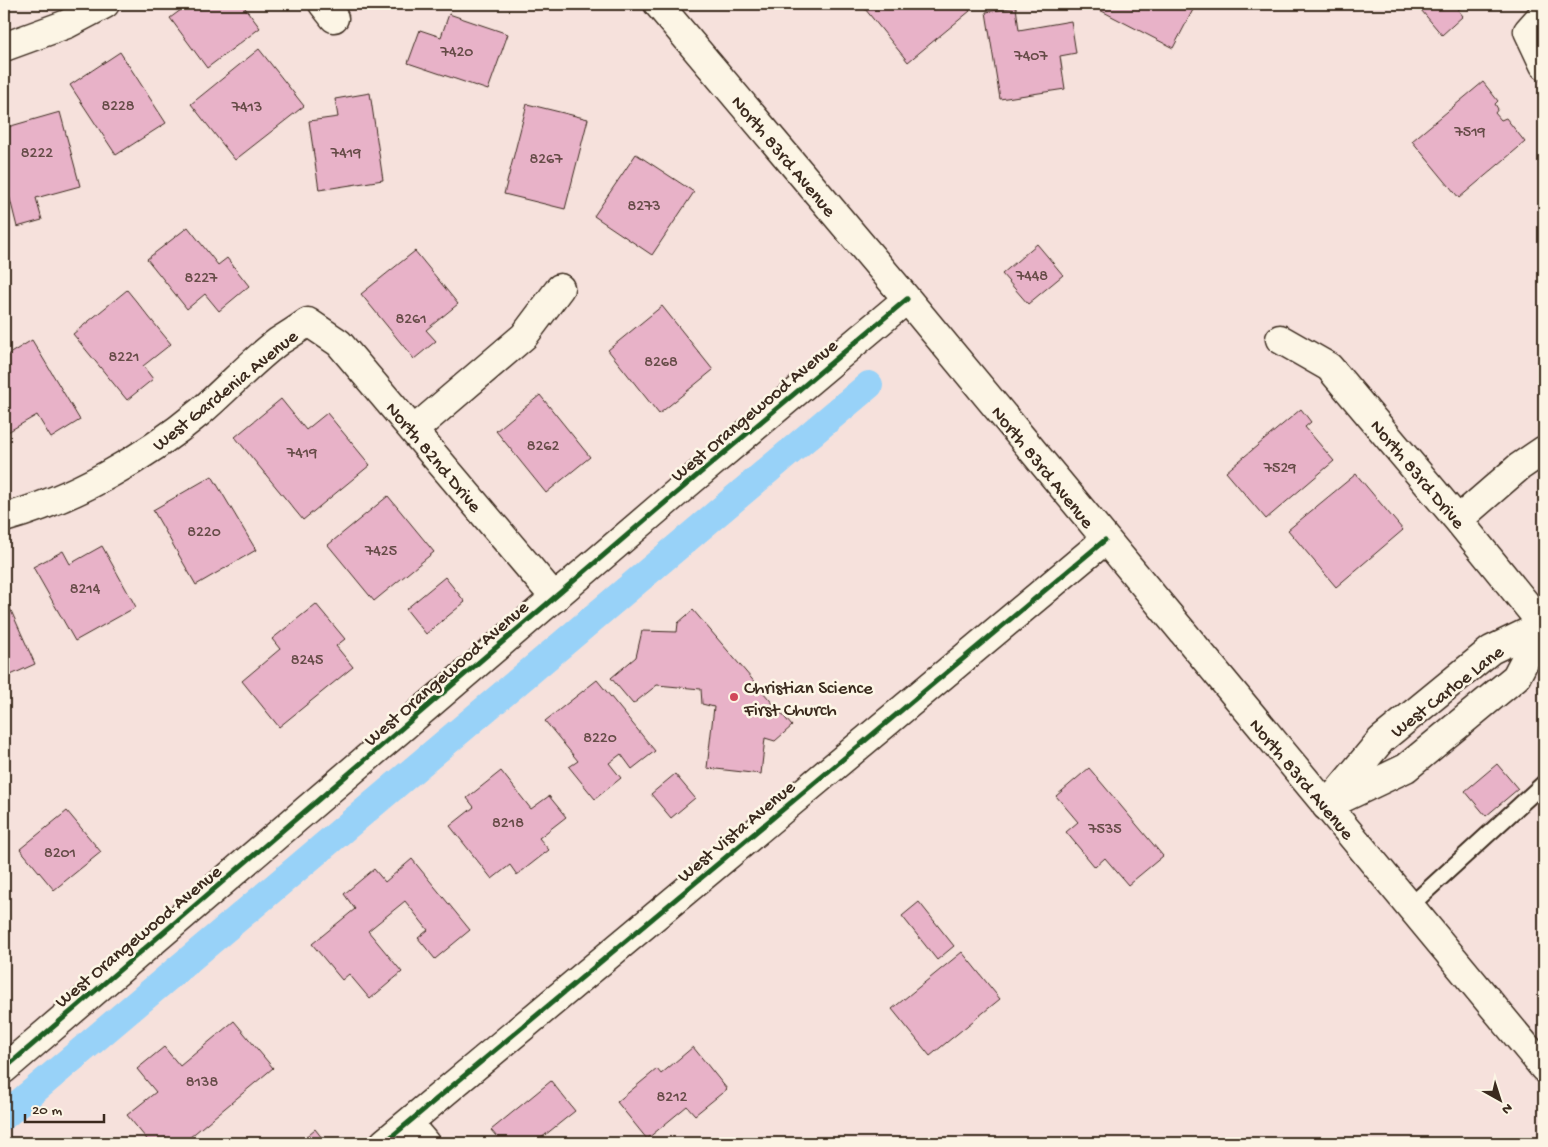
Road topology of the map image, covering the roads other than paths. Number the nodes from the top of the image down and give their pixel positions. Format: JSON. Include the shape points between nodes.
{"nodes":[{"id":1,"x":105,"y":4,"type":"edge"},
{"id":2,"x":658,"y":4,"type":"edge"},
{"id":3,"x":1536,"y":22,"type":"edge"},
{"id":4,"x":4,"y":47,"type":"edge"},
{"id":5,"x":1544,"y":65,"type":"edge"},
{"id":6,"x":560,"y":288,"type":"dead end"},
{"id":7,"x":907,"y":299,"type":"junction"},
{"id":8,"x":308,"y":322,"type":"joint"},
{"id":9,"x":1280,"y":339,"type":"dead end"},
{"id":10,"x":414,"y":430,"type":"junction"},
{"id":11,"x":1544,"y":450,"type":"edge"},
{"id":12,"x":4,"y":518,"type":"edge"},
{"id":13,"x":1458,"y":520,"type":"junction"},
{"id":14,"x":1105,"y":540,"type":"junction"},
{"id":15,"x":554,"y":598,"type":"junction"},
{"id":16,"x":1543,"y":625,"type":"junction"},
{"id":17,"x":1468,"y":669,"type":"junction"},
{"id":18,"x":1492,"y":696,"type":"junction"},
{"id":19,"x":1544,"y":783,"type":"edge"},
{"id":20,"x":1326,"y":806,"type":"junction"},
{"id":21,"x":1410,"y":906,"type":"junction"},
{"id":22,"x":4,"y":1068,"type":"edge"},
{"id":23,"x":1544,"y":1068,"type":"edge"},
{"id":24,"x":416,"y":1133,"type":"edge"},
{"id":25,"x":384,"y":1143,"type":"edge"}],
"edges":[{"from":1,"to":4,"type":"street","via":[[67,24]]},
{"from":2,"to":7,"type":"street","name":"North 83rd Avenue"},
{"from":3,"to":5,"type":"street"},
{"from":6,"to":10,"type":"street","via":[[524,336]]},
{"from":7,"to":14,"type":"street","name":"North 83rd Avenue"},
{"from":7,"to":15,"type":"street","name":"West Orangewood Avenue"},
{"from":8,"to":10,"type":"street","name":"North 82nd Drive","via":[[339,342]]},
{"from":8,"to":12,"type":"street","name":"West Gardenia Avenue","via":[[278,342],[199,413],[145,452],[89,483]]},
{"from":9,"to":13,"type":"street","name":"North 83rd Drive","via":[[1330,367]]},
{"from":10,"to":15,"type":"street","name":"North 82nd Drive"},
{"from":11,"to":13,"type":"street","via":[[1519,467]]},
{"from":13,"to":16,"type":"street","name":"North 83rd Drive"},
{"from":14,"to":20,"type":"street","name":"North 83rd Avenue"},
{"from":14,"to":24,"type":"street","name":"West Vista Avenue"},
{"from":15,"to":22,"type":"street","name":"West Orangewood Avenue"},
{"from":16,"to":17,"type":"street","name":"West Carloe Lane","via":[[1491,650]]},
{"from":16,"to":18,"type":"street","name":"West Carloe Lane","via":[[1516,677]]},
{"from":17,"to":18,"type":"street"},
{"from":17,"to":20,"type":"street","name":"West Carloe Lane","via":[[1381,740]]},
{"from":18,"to":20,"type":"street","name":"West Carloe Lane","via":[[1406,768]]},
{"from":19,"to":21,"type":"lane"},
{"from":20,"to":21,"type":"street","name":"North 83rd Avenue"},
{"from":21,"to":23,"type":"street","name":"North 83rd Avenue"},
{"from":24,"to":25,"type":"street","name":"West Vista Avenue"}]}
